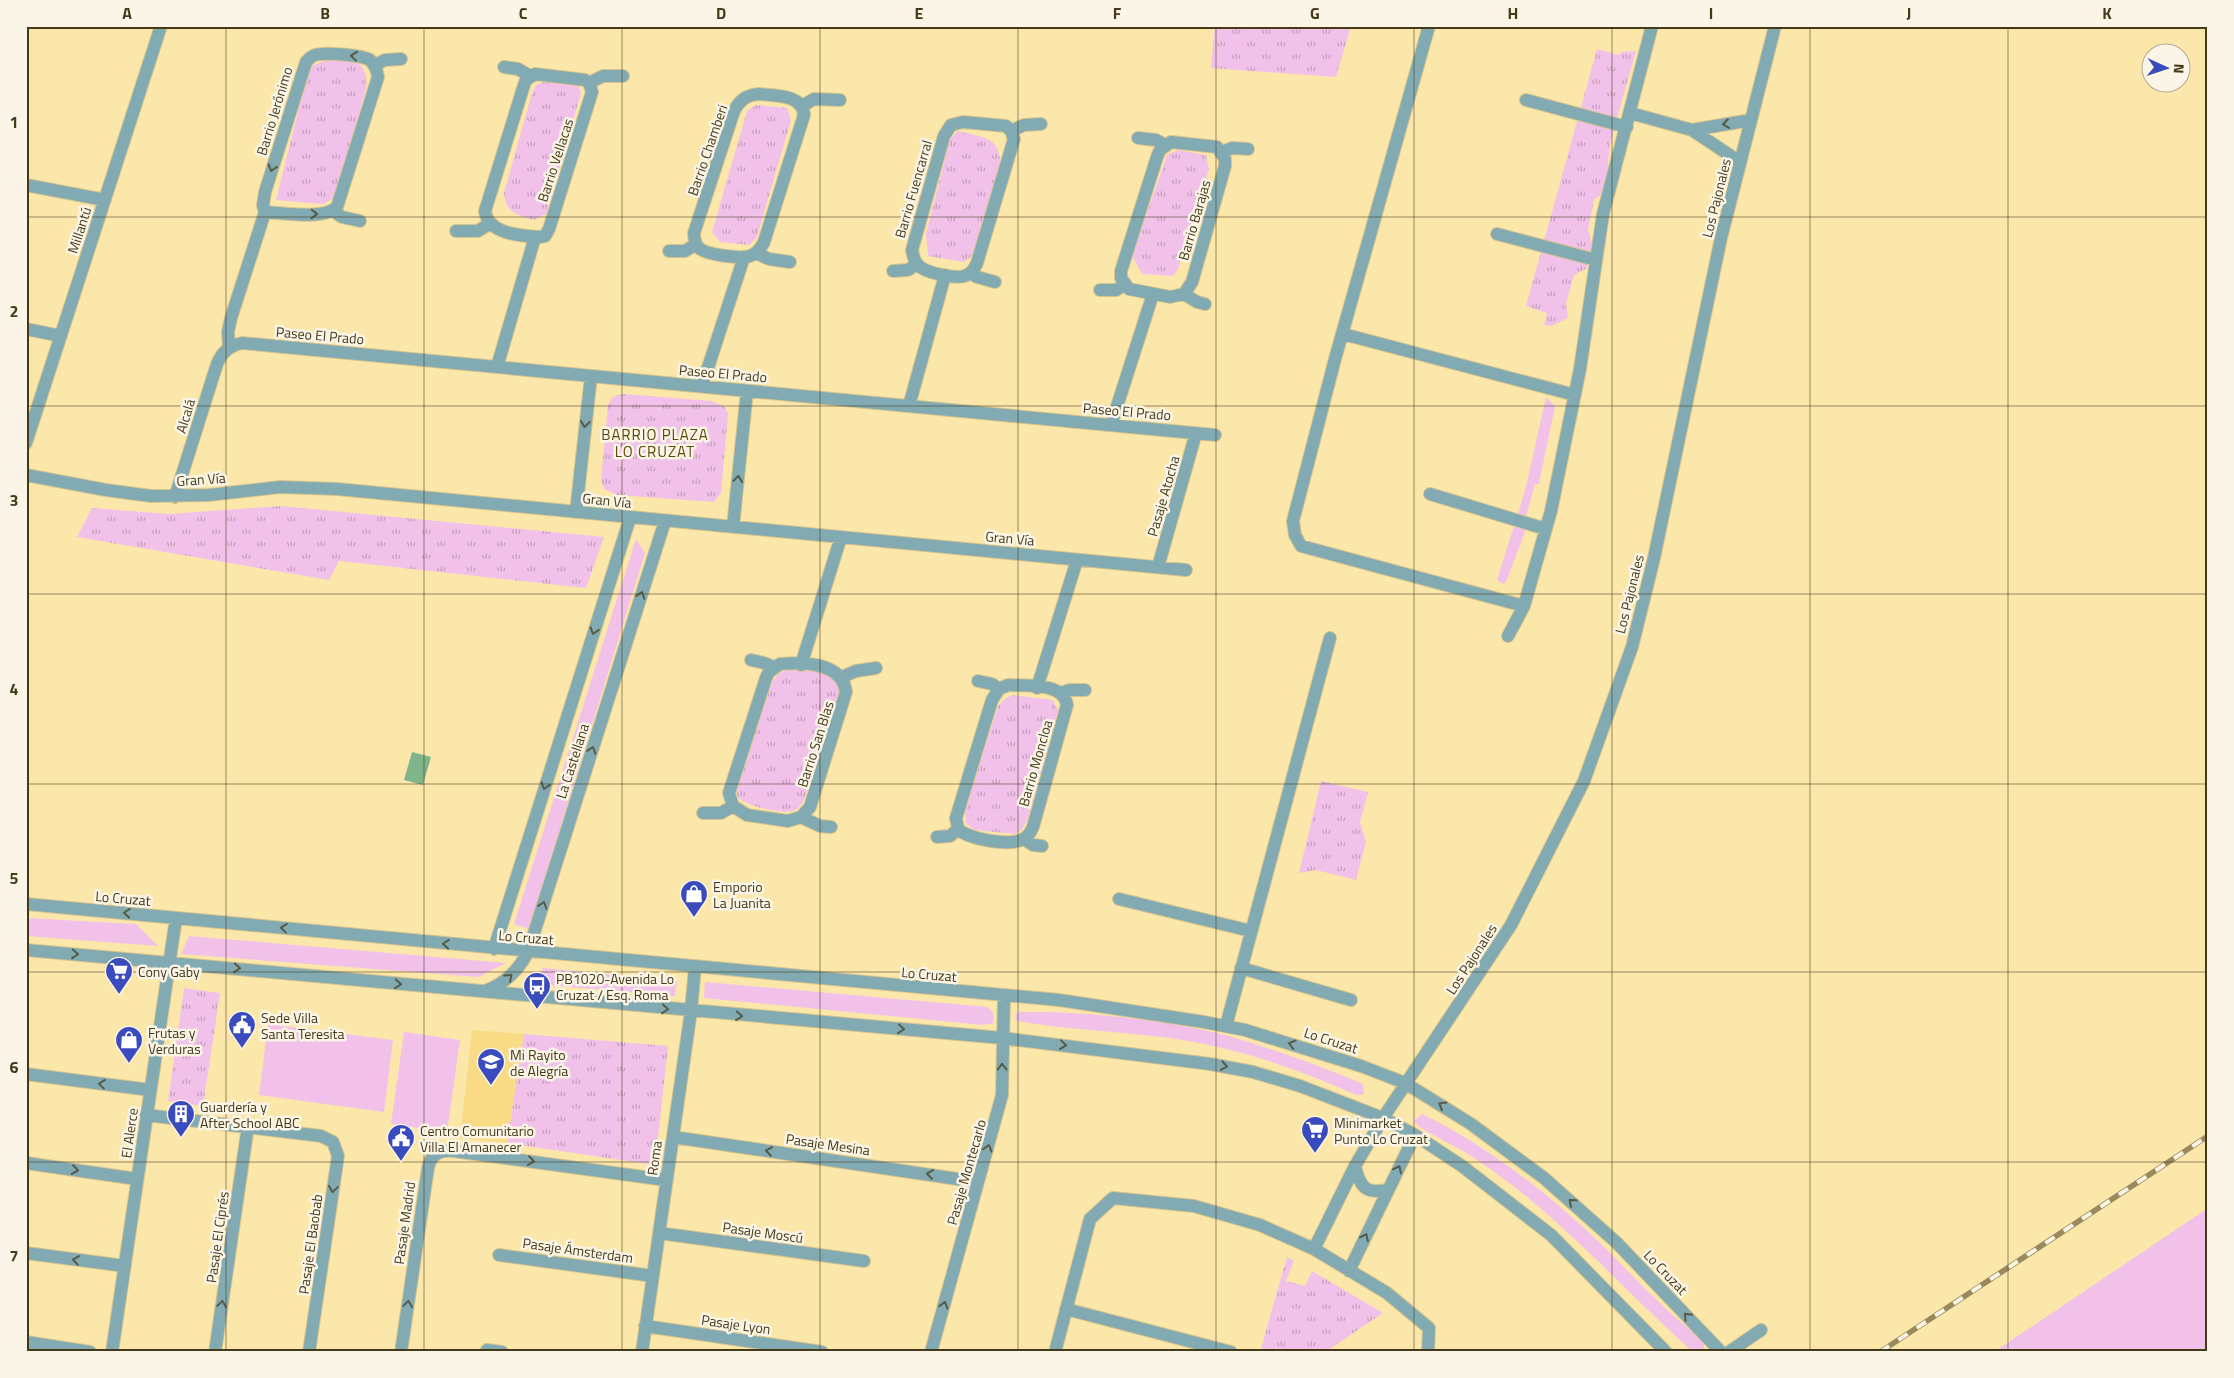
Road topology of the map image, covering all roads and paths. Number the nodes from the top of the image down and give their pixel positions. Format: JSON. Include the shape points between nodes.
{"nodes":[{"id":1,"x":161,"y":26,"type":"edge"},
{"id":2,"x":1429,"y":26,"type":"edge"},
{"id":3,"x":1652,"y":26,"type":"edge"},
{"id":4,"x":1775,"y":26,"type":"edge"},
{"id":5,"x":401,"y":59,"type":"dead end"},
{"id":6,"x":375,"y":65,"type":"junction"},
{"id":7,"x":504,"y":67,"type":"dead end"},
{"id":8,"x":530,"y":76,"type":"junction"},
{"id":9,"x":623,"y":76,"type":"dead end"},
{"id":10,"x":589,"y":83,"type":"junction"},
{"id":11,"x":840,"y":100,"type":"dead end"},
{"id":12,"x":1526,"y":100,"type":"dead end"},
{"id":13,"x":802,"y":106,"type":"junction"},
{"id":14,"x":1630,"y":113,"type":"junction"},
{"id":15,"x":1751,"y":120,"type":"junction"},
{"id":16,"x":1041,"y":124,"type":"dead end"},
{"id":17,"x":1627,"y":128,"type":"junction"},
{"id":18,"x":1692,"y":130,"type":"junction"},
{"id":19,"x":1010,"y":131,"type":"junction"},
{"id":20,"x":1138,"y":138,"type":"dead end"},
{"id":21,"x":1165,"y":145,"type":"junction"},
{"id":22,"x":1248,"y":149,"type":"dead end"},
{"id":23,"x":1222,"y":152,"type":"junction"},
{"id":24,"x":1740,"y":162,"type":"junction"},
{"id":25,"x":26,"y":185,"type":"edge"},
{"id":26,"x":105,"y":200,"type":"junction"},
{"id":27,"x":333,"y":211,"type":"junction"},
{"id":28,"x":266,"y":212,"type":"junction"},
{"id":29,"x":360,"y":220,"type":"dead end"},
{"id":30,"x":489,"y":224,"type":"junction"},
{"id":31,"x":456,"y":231,"type":"dead end"},
{"id":32,"x":1497,"y":234,"type":"dead end"},
{"id":33,"x":534,"y":237,"type":"junction"},
{"id":34,"x":696,"y":244,"type":"junction"},
{"id":35,"x":669,"y":251,"type":"dead end"},
{"id":36,"x":750,"y":255,"type":"junction"},
{"id":37,"x":1596,"y":260,"type":"junction"},
{"id":38,"x":790,"y":262,"type":"dead end"},
{"id":39,"x":916,"y":264,"type":"junction"},
{"id":40,"x":893,"y":272,"type":"dead end"},
{"id":41,"x":970,"y":273,"type":"junction"},
{"id":42,"x":945,"y":275,"type":"junction"},
{"id":43,"x":995,"y":282,"type":"dead end"},
{"id":44,"x":1124,"y":285,"type":"junction"},
{"id":45,"x":1100,"y":290,"type":"dead end"},
{"id":46,"x":1153,"y":294,"type":"junction"},
{"id":47,"x":1184,"y":294,"type":"junction"},
{"id":48,"x":1205,"y":304,"type":"dead end"},
{"id":49,"x":26,"y":329,"type":"edge"},
{"id":50,"x":1342,"y":334,"type":"junction"},
{"id":51,"x":61,"y":336,"type":"junction"},
{"id":52,"x":230,"y":347,"type":"junction"},
{"id":53,"x":497,"y":367,"type":"junction"},
{"id":54,"x":591,"y":376,"type":"junction"},
{"id":55,"x":702,"y":386,"type":"junction"},
{"id":56,"x":747,"y":391,"type":"junction"},
{"id":57,"x":1575,"y":395,"type":"junction"},
{"id":58,"x":909,"y":406,"type":"junction"},
{"id":59,"x":1111,"y":425,"type":"junction"},
{"id":60,"x":1196,"y":433,"type":"junction"},
{"id":61,"x":1215,"y":435,"type":"dead end"},
{"id":62,"x":26,"y":443,"type":"edge"},
{"id":63,"x":26,"y":475,"type":"edge"},
{"id":64,"x":1430,"y":494,"type":"dead end"},
{"id":65,"x":175,"y":497,"type":"junction"},
{"id":66,"x":576,"y":512,"type":"junction"},
{"id":67,"x":630,"y":518,"type":"junction"},
{"id":68,"x":664,"y":521,"type":"junction"},
{"id":69,"x":733,"y":527,"type":"junction"},
{"id":70,"x":1546,"y":529,"type":"junction"},
{"id":71,"x":841,"y":537,"type":"junction"},
{"id":72,"x":1077,"y":560,"type":"junction"},
{"id":73,"x":1158,"y":567,"type":"junction"},
{"id":74,"x":1186,"y":570,"type":"dead end"},
{"id":75,"x":1524,"y":606,"type":"junction"},
{"id":76,"x":1508,"y":636,"type":"dead end"},
{"id":77,"x":1330,"y":638,"type":"dead end"},
{"id":78,"x":750,"y":660,"type":"dead end"},
{"id":79,"x":801,"y":665,"type":"junction"},
{"id":80,"x":774,"y":667,"type":"junction"},
{"id":81,"x":876,"y":668,"type":"dead end"},
{"id":82,"x":842,"y":677,"type":"junction"},
{"id":83,"x":978,"y":681,"type":"dead end"},
{"id":84,"x":1037,"y":688,"type":"junction"},
{"id":85,"x":999,"y":689,"type":"junction"},
{"id":86,"x":1085,"y":690,"type":"dead end"},
{"id":87,"x":1061,"y":692,"type":"junction"},
{"id":88,"x":732,"y":806,"type":"junction"},
{"id":89,"x":703,"y":813,"type":"dead end"},
{"id":90,"x":801,"y":817,"type":"junction"},
{"id":91,"x":831,"y":827,"type":"dead end"},
{"id":92,"x":958,"y":829,"type":"junction"},
{"id":93,"x":937,"y":837,"type":"dead end"},
{"id":94,"x":1024,"y":839,"type":"junction"},
{"id":95,"x":1042,"y":846,"type":"dead end"},
{"id":96,"x":1119,"y":899,"type":"dead end"},
{"id":97,"x":26,"y":904,"type":"edge"},
{"id":98,"x":176,"y":918,"type":"junction"},
{"id":99,"x":1251,"y":931,"type":"junction"},
{"id":100,"x":494,"y":949,"type":"junction"},
{"id":101,"x":26,"y":950,"type":"edge"},
{"id":102,"x":528,"y":952,"type":"junction"},
{"id":103,"x":169,"y":962,"type":"junction"},
{"id":104,"x":695,"y":967,"type":"junction"},
{"id":105,"x":1241,"y":968,"type":"junction"},
{"id":106,"x":483,"y":992,"type":"junction"},
{"id":107,"x":1004,"y":996,"type":"junction"},
{"id":108,"x":1351,"y":1000,"type":"dead end"},
{"id":109,"x":691,"y":1011,"type":"junction"},
{"id":110,"x":1226,"y":1026,"type":"junction"},
{"id":111,"x":1002,"y":1038,"type":"junction"},
{"id":112,"x":26,"y":1074,"type":"edge"},
{"id":113,"x":1405,"y":1083,"type":"junction"},
{"id":114,"x":150,"y":1090,"type":"junction"},
{"id":115,"x":146,"y":1115,"type":"junction"},
{"id":116,"x":1383,"y":1118,"type":"junction"},
{"id":117,"x":248,"y":1126,"type":"junction"},
{"id":118,"x":1415,"y":1135,"type":"junction"},
{"id":119,"x":673,"y":1137,"type":"junction"},
{"id":120,"x":26,"y":1163,"type":"edge"},
{"id":121,"x":1355,"y":1166,"type":"junction"},
{"id":122,"x":137,"y":1179,"type":"junction"},
{"id":123,"x":666,"y":1180,"type":"junction"},
{"id":124,"x":978,"y":1182,"type":"junction"},
{"id":125,"x":1388,"y":1190,"type":"junction"},
{"id":126,"x":659,"y":1232,"type":"junction"},
{"id":127,"x":1314,"y":1249,"type":"junction"},
{"id":128,"x":26,"y":1253,"type":"edge"},
{"id":129,"x":499,"y":1255,"type":"dead end"},
{"id":130,"x":864,"y":1261,"type":"dead end"},
{"id":131,"x":125,"y":1266,"type":"junction"},
{"id":132,"x":1349,"y":1271,"type":"junction"},
{"id":133,"x":653,"y":1276,"type":"junction"},
{"id":134,"x":1066,"y":1309,"type":"junction"},
{"id":135,"x":645,"y":1326,"type":"junction"},
{"id":136,"x":1762,"y":1330,"type":"dead end"},
{"id":137,"x":26,"y":1342,"type":"edge"},
{"id":138,"x":487,"y":1350,"type":"dead end"},
{"id":139,"x":90,"y":1352,"type":"edge"},
{"id":140,"x":112,"y":1352,"type":"edge"},
{"id":141,"x":215,"y":1352,"type":"edge"},
{"id":142,"x":309,"y":1352,"type":"edge"},
{"id":143,"x":401,"y":1352,"type":"edge"},
{"id":144,"x":502,"y":1352,"type":"edge"},
{"id":145,"x":642,"y":1352,"type":"edge"},
{"id":146,"x":822,"y":1352,"type":"edge"},
{"id":147,"x":931,"y":1352,"type":"edge"},
{"id":148,"x":1055,"y":1352,"type":"edge"},
{"id":149,"x":1232,"y":1352,"type":"edge"},
{"id":150,"x":1428,"y":1352,"type":"edge"},
{"id":151,"x":1666,"y":1352,"type":"edge"},
{"id":152,"x":1721,"y":1352,"type":"edge"},
{"id":153,"x":1729,"y":1352,"type":"edge"}],
"edges":[{"from":1,"to":26,"type":"street","name":"Millantú"},
{"from":2,"to":50,"type":"street"},
{"from":3,"to":14,"type":"street"},
{"from":4,"to":15,"type":"street","name":"Los Pajonales"},
{"from":5,"to":6,"type":"street","via":[[385,60]]},
{"from":6,"to":27,"type":"street","via":[[377,83],[340,202]]},
{"from":6,"to":28,"type":"street","name":"Barrio Jerónimo","one_way":true,"via":[[366,58],[323,54],[306,62],[265,192],[263,205]]},
{"from":7,"to":8,"type":"street","via":[[518,69]]},
{"from":8,"to":10,"type":"street","via":[[579,78]]},
{"from":8,"to":30,"type":"street","via":[[524,85],[487,204]]},
{"from":9,"to":10,"type":"street","via":[[603,76]]},
{"from":10,"to":33,"type":"street","name":"Barrio Vellacas","via":[[592,96],[549,229],[545,236]]},
{"from":11,"to":13,"type":"street","via":[[814,100]]},
{"from":12,"to":17,"type":"street"},
{"from":13,"to":34,"type":"street","name":"Barrio Chamberi","via":[[794,99],[759,94],[744,97],[738,103],[694,233]]},
{"from":13,"to":36,"type":"street","via":[[803,120],[764,242]]},
{"from":14,"to":17,"type":"street"},
{"from":14,"to":18,"type":"street"},
{"from":15,"to":18,"type":"street","one_way":true},
{"from":15,"to":24,"type":"street","name":"Los Pajonales"},
{"from":16,"to":19,"type":"street","via":[[1024,125]]},
{"from":17,"to":37,"type":"street","via":[[1603,214]]},
{"from":18,"to":24,"type":"street"},
{"from":19,"to":39,"type":"street","name":"Barrio Fuencarral","via":[[999,125],[963,122],[957,122],[947,130],[912,243]]},
{"from":19,"to":41,"type":"street","via":[[1013,144],[977,262]]},
{"from":20,"to":21,"type":"street","via":[[1156,140]]},
{"from":21,"to":23,"type":"street","via":[[1179,142],[1210,145]]},
{"from":21,"to":44,"type":"street","via":[[1157,157],[1121,271]]},
{"from":22,"to":23,"type":"street","via":[[1232,148]]},
{"from":23,"to":47,"type":"street","name":"Barrio Barajas","via":[[1225,166],[1192,282]]},
{"from":24,"to":113,"type":"street","name":"Los Pajonales","via":[[1654,558],[1632,647],[1605,725],[1556,841],[1511,925]]},
{"from":25,"to":26,"type":"street"},
{"from":26,"to":51,"type":"street","name":"Millantú"},
{"from":28,"to":27,"type":"street","one_way":true,"via":[[320,214]]},
{"from":27,"to":29,"type":"street","via":[[342,217]]},
{"from":28,"to":52,"type":"street","name":"Barrio Jerónimo","via":[[229,325]]},
{"from":30,"to":31,"type":"street","via":[[478,231]]},
{"from":30,"to":33,"type":"street"},
{"from":32,"to":37,"type":"street"},
{"from":33,"to":53,"type":"street"},
{"from":34,"to":35,"type":"street","via":[[685,251]]},
{"from":34,"to":36,"type":"street","via":[[710,253]]},
{"from":36,"to":38,"type":"street"},
{"from":36,"to":55,"type":"street"},
{"from":37,"to":57,"type":"street"},
{"from":39,"to":40,"type":"street","via":[[908,270]]},
{"from":39,"to":42,"type":"street"},
{"from":41,"to":42,"type":"street","via":[[961,277]]},
{"from":41,"to":43,"type":"street"},
{"from":42,"to":58,"type":"street"},
{"from":44,"to":45,"type":"street","via":[[1116,290]]},
{"from":44,"to":46,"type":"street","via":[[1134,291]]},
{"from":46,"to":47,"type":"street","via":[[1170,297]]},
{"from":46,"to":59,"type":"street"},
{"from":47,"to":48,"type":"street"},
{"from":49,"to":51,"type":"street"},
{"from":50,"to":57,"type":"street"},
{"from":50,"to":75,"type":"street","via":[[1293,521],[1294,535],[1301,546]]},
{"from":51,"to":62,"type":"street","name":"Millantú"},
{"from":52,"to":53,"type":"street","name":"Paseo El Prado","via":[[250,344]]},
{"from":52,"to":65,"type":"street","name":"Alcalá","via":[[217,364]]},
{"from":53,"to":54,"type":"street","name":"Paseo El Prado"},
{"from":54,"to":55,"type":"street","name":"Paseo El Prado"},
{"from":54,"to":66,"type":"street","one_way":true},
{"from":55,"to":56,"type":"street","name":"Paseo El Prado"},
{"from":56,"to":58,"type":"street","name":"Paseo El Prado"},
{"from":69,"to":56,"type":"street","one_way":true},
{"from":57,"to":70,"type":"street"},
{"from":58,"to":59,"type":"street","name":"Paseo El Prado"},
{"from":59,"to":60,"type":"street","name":"Paseo El Prado"},
{"from":60,"to":61,"type":"street","name":"Paseo El Prado"},
{"from":60,"to":73,"type":"street","name":"Pasaje Atocha"},
{"from":63,"to":65,"type":"street","name":"Gran Vía","via":[[106,490]]},
{"from":64,"to":70,"type":"street"},
{"from":65,"to":66,"type":"street","name":"Gran Vía","via":[[297,486]]},
{"from":66,"to":67,"type":"street","name":"Gran Vía"},
{"from":67,"to":68,"type":"street","name":"Gran Vía"},
{"from":67,"to":100,"type":"street","name":"La Castellana","one_way":true},
{"from":68,"to":69,"type":"street","name":"Gran Vía"},
{"from":102,"to":68,"type":"street","name":"La Castellana","one_way":true},
{"from":69,"to":71,"type":"street","name":"Gran Vía"},
{"from":70,"to":75,"type":"street"},
{"from":71,"to":72,"type":"street","name":"Gran Vía"},
{"from":71,"to":79,"type":"street"},
{"from":72,"to":73,"type":"street","name":"Gran Vía"},
{"from":72,"to":84,"type":"street"},
{"from":73,"to":74,"type":"street","name":"Gran Vía"},
{"from":75,"to":76,"type":"street"},
{"from":77,"to":99,"type":"street"},
{"from":78,"to":80,"type":"street"},
{"from":79,"to":80,"type":"street","via":[[780,664]]},
{"from":79,"to":82,"type":"street","via":[[825,667]]},
{"from":80,"to":88,"type":"street","via":[[766,678],[731,786]]},
{"from":81,"to":82,"type":"street"},
{"from":82,"to":90,"type":"street","name":"Barrio San Blas","via":[[845,700],[810,808]]},
{"from":83,"to":85,"type":"street"},
{"from":84,"to":85,"type":"street","via":[[1008,685]]},
{"from":84,"to":87,"type":"street"},
{"from":85,"to":92,"type":"street","via":[[992,700],[957,813]]},
{"from":86,"to":87,"type":"street"},
{"from":87,"to":94,"type":"street","name":"Barrio Moncloa","via":[[1067,705],[1033,827]]},
{"from":88,"to":89,"type":"street","via":[[721,813]]},
{"from":88,"to":90,"type":"street","via":[[747,815],[788,821]]},
{"from":90,"to":91,"type":"street","via":[[820,826]]},
{"from":92,"to":93,"type":"street","via":[[950,836]]},
{"from":92,"to":94,"type":"street","via":[[975,838],[1009,842]]},
{"from":94,"to":95,"type":"street"},
{"from":96,"to":99,"type":"street"},
{"from":98,"to":97,"type":"street","name":"Lo Cruzat","one_way":true},
{"from":100,"to":98,"type":"street","name":"Lo Cruzat","one_way":true},
{"from":98,"to":103,"type":"street","name":"El Alerce"},
{"from":99,"to":105,"type":"street"},
{"from":100,"to":102,"type":"street","name":"Lo Cruzat"},
{"from":101,"to":103,"type":"street","one_way":true},
{"from":102,"to":104,"type":"street","name":"Lo Cruzat"},
{"from":106,"to":102,"type":"street","name":"La Castellana","one_way":true,"via":[[512,975]]},
{"from":103,"to":106,"type":"street","one_way":true},
{"from":103,"to":114,"type":"street","name":"El Alerce"},
{"from":104,"to":107,"type":"street","name":"Lo Cruzat"},
{"from":104,"to":109,"type":"street","name":"Roma"},
{"from":105,"to":108,"type":"street"},
{"from":105,"to":110,"type":"street"},
{"from":106,"to":109,"type":"street","one_way":true},
{"from":107,"to":110,"type":"street","name":"Lo Cruzat","via":[[1059,1000]]},
{"from":107,"to":111,"type":"street","name":"Pasaje Montecarlo"},
{"from":109,"to":111,"type":"street","one_way":true},
{"from":109,"to":119,"type":"street","name":"Roma"},
{"from":113,"to":110,"type":"street","name":"Lo Cruzat","one_way":true,"via":[[1318,1052]]},
{"from":111,"to":116,"type":"street","one_way":true,"via":[[1253,1072]]},
{"from":124,"to":111,"type":"street","name":"Pasaje Montecarlo","one_way":true,"via":[[1002,1095]]},
{"from":114,"to":112,"type":"street","one_way":true},
{"from":113,"to":116,"type":"street","name":"Los Pajonales"},
{"from":152,"to":113,"type":"street","name":"Lo Cruzat","one_way":true,"via":[[1617,1243],[1544,1178],[1472,1124]]},
{"from":114,"to":115,"type":"street","name":"El Alerce"},
{"from":115,"to":117,"type":"street"},
{"from":115,"to":122,"type":"street","name":"El Alerce"},
{"from":116,"to":118,"type":"street"},
{"from":116,"to":121,"type":"street","name":"Los Pajonales"},
{"from":141,"to":117,"type":"street","name":"Pasaje El Ciprés","one_way":true},
{"from":117,"to":142,"type":"street","name":"Pasaje El Baobab","one_way":true,"via":[[321,1136],[333,1142],[338,1156]]},
{"from":125,"to":118,"type":"street","one_way":true},
{"from":118,"to":151,"type":"street","via":[[1462,1166],[1551,1234]]},
{"from":119,"to":123,"type":"street","name":"Roma"},
{"from":124,"to":119,"type":"street","name":"Pasaje Mesina","one_way":true},
{"from":120,"to":122,"type":"street","one_way":true},
{"from":121,"to":125,"type":"street","via":[[1359,1182],[1364,1186],[1373,1191]]},
{"from":121,"to":127,"type":"street","name":"Los Pajonales"},
{"from":122,"to":131,"type":"street","name":"El Alerce"},
{"from":123,"to":126,"type":"street","name":"Roma"},
{"from":143,"to":123,"type":"street","name":"Pasaje Madrid","one_way":true,"via":[[428,1168],[436,1154],[453,1151]]},
{"from":147,"to":124,"type":"street","name":"Pasaje Montecarlo","one_way":true},
{"from":132,"to":125,"type":"street","one_way":true},
{"from":126,"to":130,"type":"street","name":"Pasaje Moscú"},
{"from":126,"to":133,"type":"street","name":"Roma"},
{"from":127,"to":132,"type":"street"},
{"from":127,"to":134,"type":"street","via":[[1260,1226],[1194,1206],[1113,1198],[1090,1219]]},
{"from":131,"to":128,"type":"street","one_way":true},
{"from":129,"to":133,"type":"street","name":"Pasaje Ámsterdam"},
{"from":131,"to":140,"type":"street","name":"El Alerce"},
{"from":132,"to":150,"type":"street","via":[[1387,1293],[1429,1328]]},
{"from":133,"to":135,"type":"street","name":"Roma"},
{"from":134,"to":148,"type":"street"},
{"from":134,"to":149,"type":"street"},
{"from":135,"to":145,"type":"street","name":"Roma"},
{"from":135,"to":146,"type":"street","name":"Pasaje Lyon"},
{"from":136,"to":153,"type":"street"},
{"from":137,"to":139,"type":"street"},
{"from":138,"to":144,"type":"street"}]}
